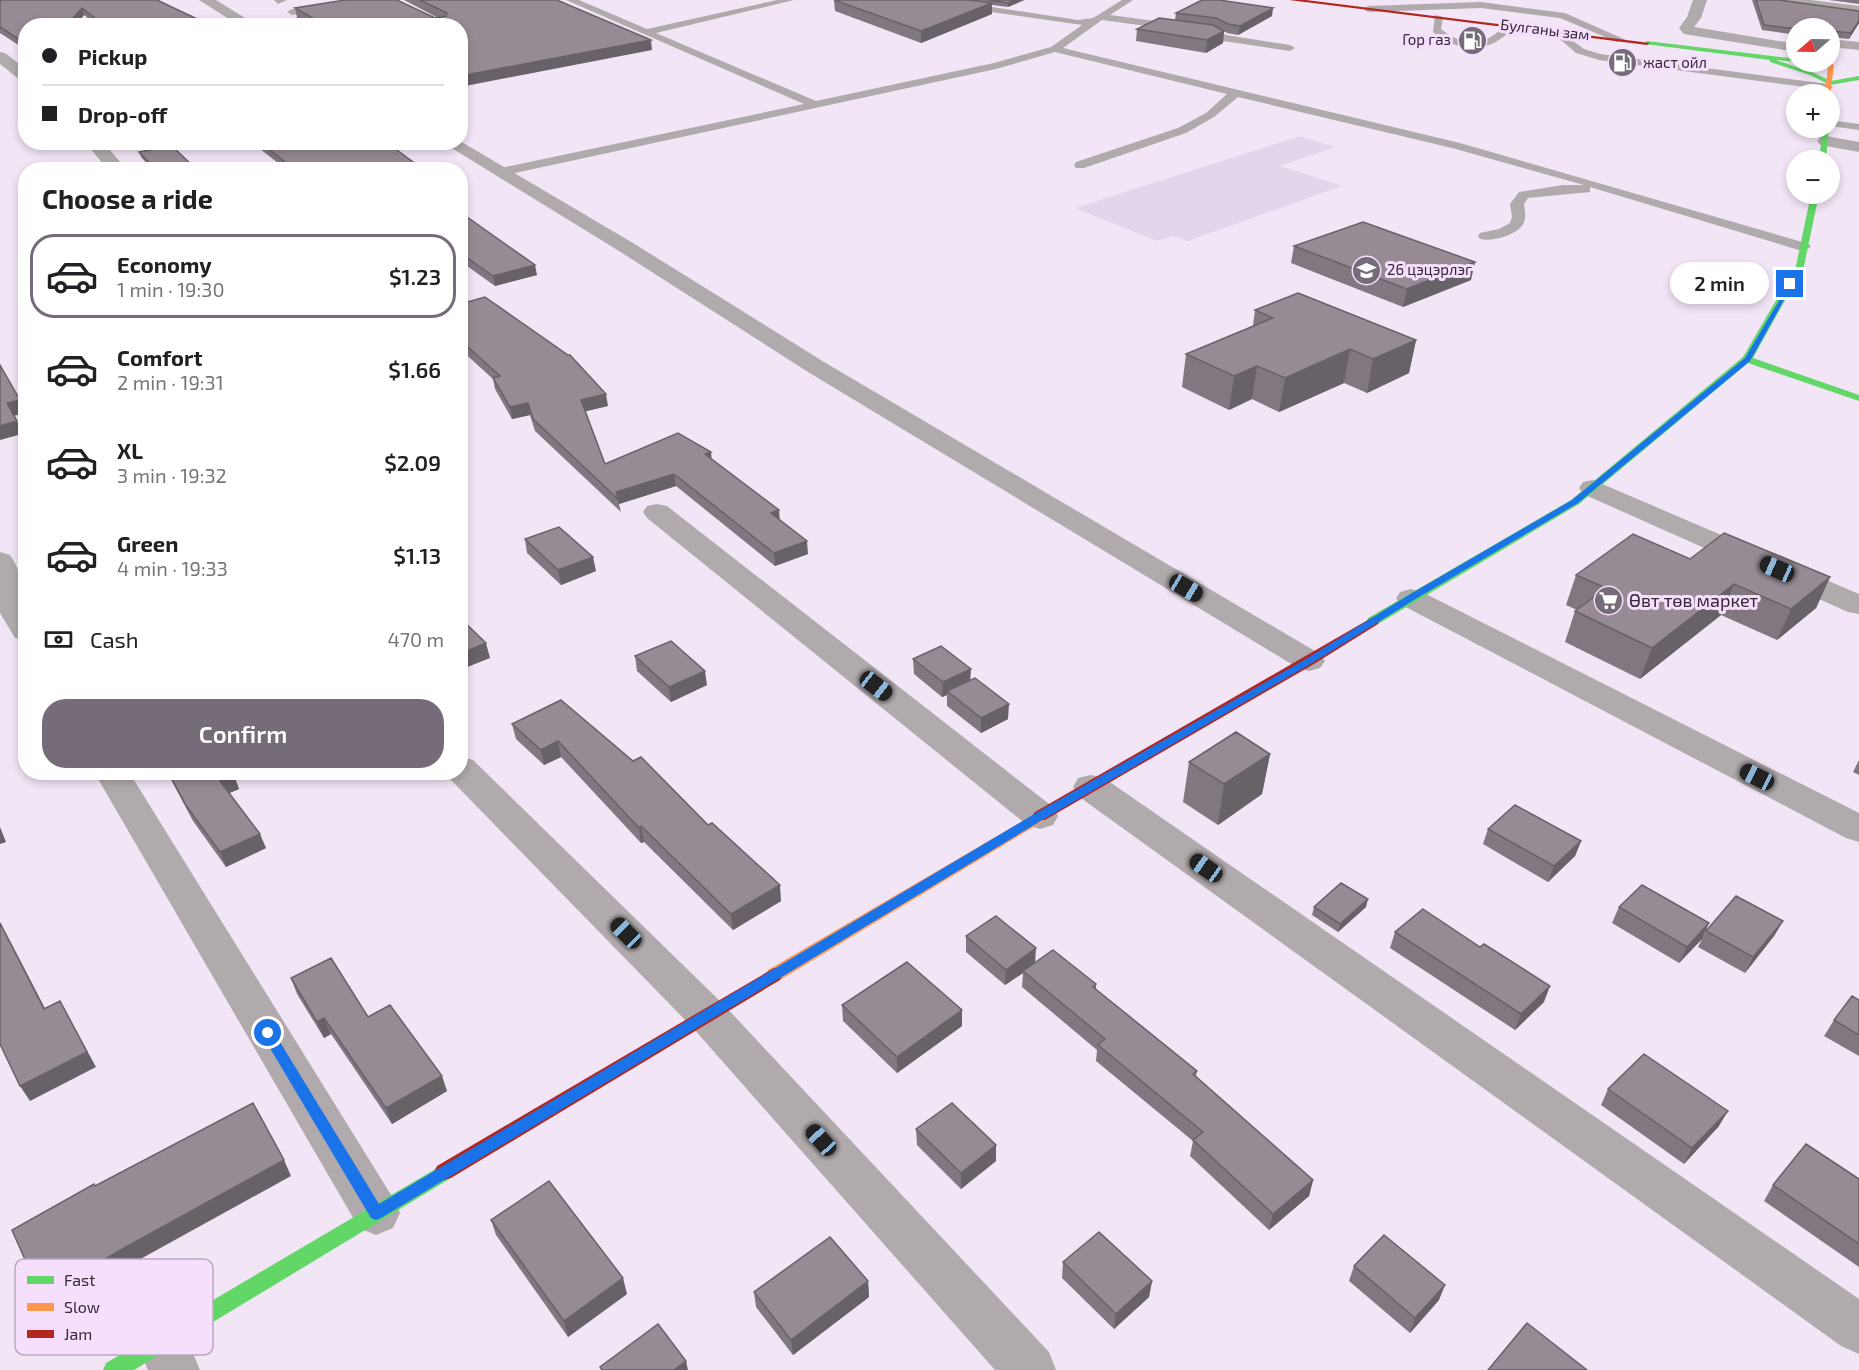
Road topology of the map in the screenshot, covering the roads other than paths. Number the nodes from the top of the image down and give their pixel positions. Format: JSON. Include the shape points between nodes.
{"nodes":[{"id":1,"x":206,"y":0,"type":"edge"},
{"id":2,"x":373,"y":0,"type":"edge"},
{"id":3,"x":571,"y":0,"type":"edge"},
{"id":4,"x":789,"y":0,"type":"edge"},
{"id":5,"x":928,"y":0,"type":"edge"},
{"id":6,"x":1128,"y":0,"type":"edge"},
{"id":7,"x":1292,"y":0,"type":"edge"},
{"id":8,"x":1700,"y":0,"type":"edge"},
{"id":9,"x":1779,"y":0,"type":"edge"},
{"id":10,"x":1328,"y":2,"type":"edge"},
{"id":11,"x":1368,"y":9,"type":"junction"},
{"id":12,"x":1859,"y":10,"type":"edge"},
{"id":13,"x":292,"y":12,"type":"dead end"},
{"id":14,"x":1438,"y":17,"type":"junction"},
{"id":15,"x":237,"y":18,"type":"edge"},
{"id":16,"x":1098,"y":19,"type":"junction"},
{"id":17,"x":1509,"y":26,"type":"junction"},
{"id":18,"x":646,"y":32,"type":"junction"},
{"id":19,"x":1557,"y":32,"type":"junction"},
{"id":20,"x":1621,"y":40,"type":"junction"},
{"id":21,"x":1840,"y":44,"type":"edge"},
{"id":22,"x":1786,"y":46,"type":"edge"},
{"id":23,"x":1859,"y":46,"type":"edge"},
{"id":24,"x":1290,"y":48,"type":"dead end"},
{"id":25,"x":1698,"y":49,"type":"junction"},
{"id":26,"x":1055,"y":50,"type":"junction"},
{"id":27,"x":0,"y":56,"type":"edge"},
{"id":28,"x":1786,"y":59,"type":"edge"},
{"id":29,"x":1840,"y":65,"type":"edge"},
{"id":30,"x":1859,"y":68,"type":"edge"},
{"id":31,"x":1693,"y":69,"type":"junction"},
{"id":32,"x":18,"y":71,"type":"edge"},
{"id":33,"x":1859,"y":78,"type":"edge"},
{"id":34,"x":1800,"y":84,"type":"edge"},
{"id":35,"x":1821,"y":84,"type":"edge"},
{"id":36,"x":1840,"y":84,"type":"edge"},
{"id":37,"x":1234,"y":94,"type":"junction"},
{"id":38,"x":816,"y":105,"type":"junction"},
{"id":39,"x":1840,"y":124,"type":"edge"},
{"id":40,"x":1859,"y":127,"type":"edge"},
{"id":41,"x":1836,"y":138,"type":"edge"},
{"id":42,"x":1859,"y":147,"type":"edge"},
{"id":43,"x":100,"y":150,"type":"edge"},
{"id":44,"x":464,"y":150,"type":"edge"},
{"id":45,"x":111,"y":162,"type":"edge"},
{"id":46,"x":1080,"y":165,"type":"dead end"},
{"id":47,"x":501,"y":172,"type":"junction"},
{"id":48,"x":1611,"y":190,"type":"junction"},
{"id":49,"x":1813,"y":204,"type":"edge"},
{"id":50,"x":1485,"y":236,"type":"dead end"},
{"id":51,"x":1804,"y":247,"type":"junction"},
{"id":52,"x":1747,"y":359,"type":"junction"},
{"id":53,"x":1859,"y":398,"type":"edge"},
{"id":54,"x":1593,"y":488,"type":"junction"},
{"id":55,"x":657,"y":513,"type":"dead end"},
{"id":56,"x":0,"y":561,"type":"edge"},
{"id":57,"x":1411,"y":598,"type":"junction"},
{"id":58,"x":1859,"y":605,"type":"edge"},
{"id":59,"x":18,"y":618,"type":"edge"},
{"id":60,"x":1309,"y":661,"type":"junction"},
{"id":61,"x":468,"y":776,"type":"edge"},
{"id":62,"x":116,"y":780,"type":"edge"},
{"id":63,"x":1091,"y":787,"type":"junction"},
{"id":64,"x":1040,"y":816,"type":"junction"},
{"id":65,"x":1859,"y":829,"type":"edge"},
{"id":66,"x":708,"y":1016,"type":"junction"},
{"id":67,"x":376,"y":1213,"type":"junction"},
{"id":68,"x":213,"y":1325,"type":"edge"},
{"id":69,"x":1859,"y":1329,"type":"edge"},
{"id":70,"x":168,"y":1356,"type":"edge"},
{"id":71,"x":114,"y":1370,"type":"edge"},
{"id":72,"x":1030,"y":1370,"type":"edge"}],
"edges":[{"from":1,"to":15,"type":"street"},
{"from":2,"to":13,"type":"lane"},
{"from":3,"to":18,"type":"lane"},
{"from":4,"to":18,"type":"lane"},
{"from":5,"to":16,"type":"lane","via":[[1065,22]]},
{"from":6,"to":16,"type":"lane"},
{"from":7,"to":10,"type":"main road","name":"Булганы зам"},
{"from":8,"to":22,"type":"street","via":[[1686,28],[1689,31]]},
{"from":9,"to":12,"type":"street"},
{"from":10,"to":11,"type":"main road","name":"Булганы зам"},
{"from":11,"to":14,"type":"main road","name":"Булганы зам"},
{"from":11,"to":20,"type":"lane","via":[[1481,5],[1562,15]]},
{"from":14,"to":17,"type":"main road","name":"Булганы зам"},
{"from":14,"to":17,"type":"lane","via":[[1436,30],[1443,37],[1473,44],[1496,40]]},
{"from":16,"to":24,"type":"lane","via":[[1215,32],[1223,38]]},
{"from":16,"to":26,"type":"lane"},
{"from":17,"to":19,"type":"main road","name":"Булганы зам"},
{"from":18,"to":38,"type":"lane"},
{"from":19,"to":20,"type":"main road","name":"Булганы зам"},
{"from":19,"to":31,"type":"lane","via":[[1580,51],[1599,57]]},
{"from":20,"to":25,"type":"main road","name":"Булганы зам"},
{"from":21,"to":23,"type":"street"},
{"from":25,"to":28,"type":"main road","name":"Булганы зам"},
{"from":25,"to":31,"type":"lane"},
{"from":25,"to":35,"type":"main road","via":[[1782,63]]},
{"from":26,"to":37,"type":"lane"},
{"from":26,"to":38,"type":"lane"},
{"from":27,"to":32,"type":"street"},
{"from":29,"to":30,"type":"main road","name":"Булганы зам"},
{"from":31,"to":34,"type":"lane"},
{"from":33,"to":36,"type":"main road"},
{"from":37,"to":46,"type":"lane","via":[[1198,122]]},
{"from":37,"to":48,"type":"lane","via":[[1365,123]]},
{"from":38,"to":47,"type":"lane"},
{"from":39,"to":40,"type":"lane"},
{"from":41,"to":42,"type":"street"},
{"from":43,"to":45,"type":"street"},
{"from":44,"to":47,"type":"street"},
{"from":47,"to":60,"type":"street","via":[[816,367]]},
{"from":48,"to":50,"type":"lane","via":[[1563,189],[1524,195],[1517,204],[1516,225]]},
{"from":48,"to":51,"type":"lane"},
{"from":49,"to":51,"type":"main road"},
{"from":51,"to":52,"type":"main road","via":[[1800,266]]},
{"from":52,"to":53,"type":"main road"},
{"from":52,"to":54,"type":"main road"},
{"from":54,"to":57,"type":"main road"},
{"from":54,"to":58,"type":"street"},
{"from":55,"to":64,"type":"street"},
{"from":56,"to":59,"type":"street"},
{"from":57,"to":60,"type":"main road"},
{"from":57,"to":65,"type":"street"},
{"from":60,"to":63,"type":"main road"},
{"from":61,"to":66,"type":"street"},
{"from":62,"to":67,"type":"street"},
{"from":63,"to":64,"type":"main road"},
{"from":63,"to":69,"type":"street"},
{"from":64,"to":66,"type":"main road"},
{"from":66,"to":67,"type":"main road"},
{"from":66,"to":72,"type":"street"},
{"from":67,"to":68,"type":"main road"},
{"from":70,"to":71,"type":"main road"}]}
